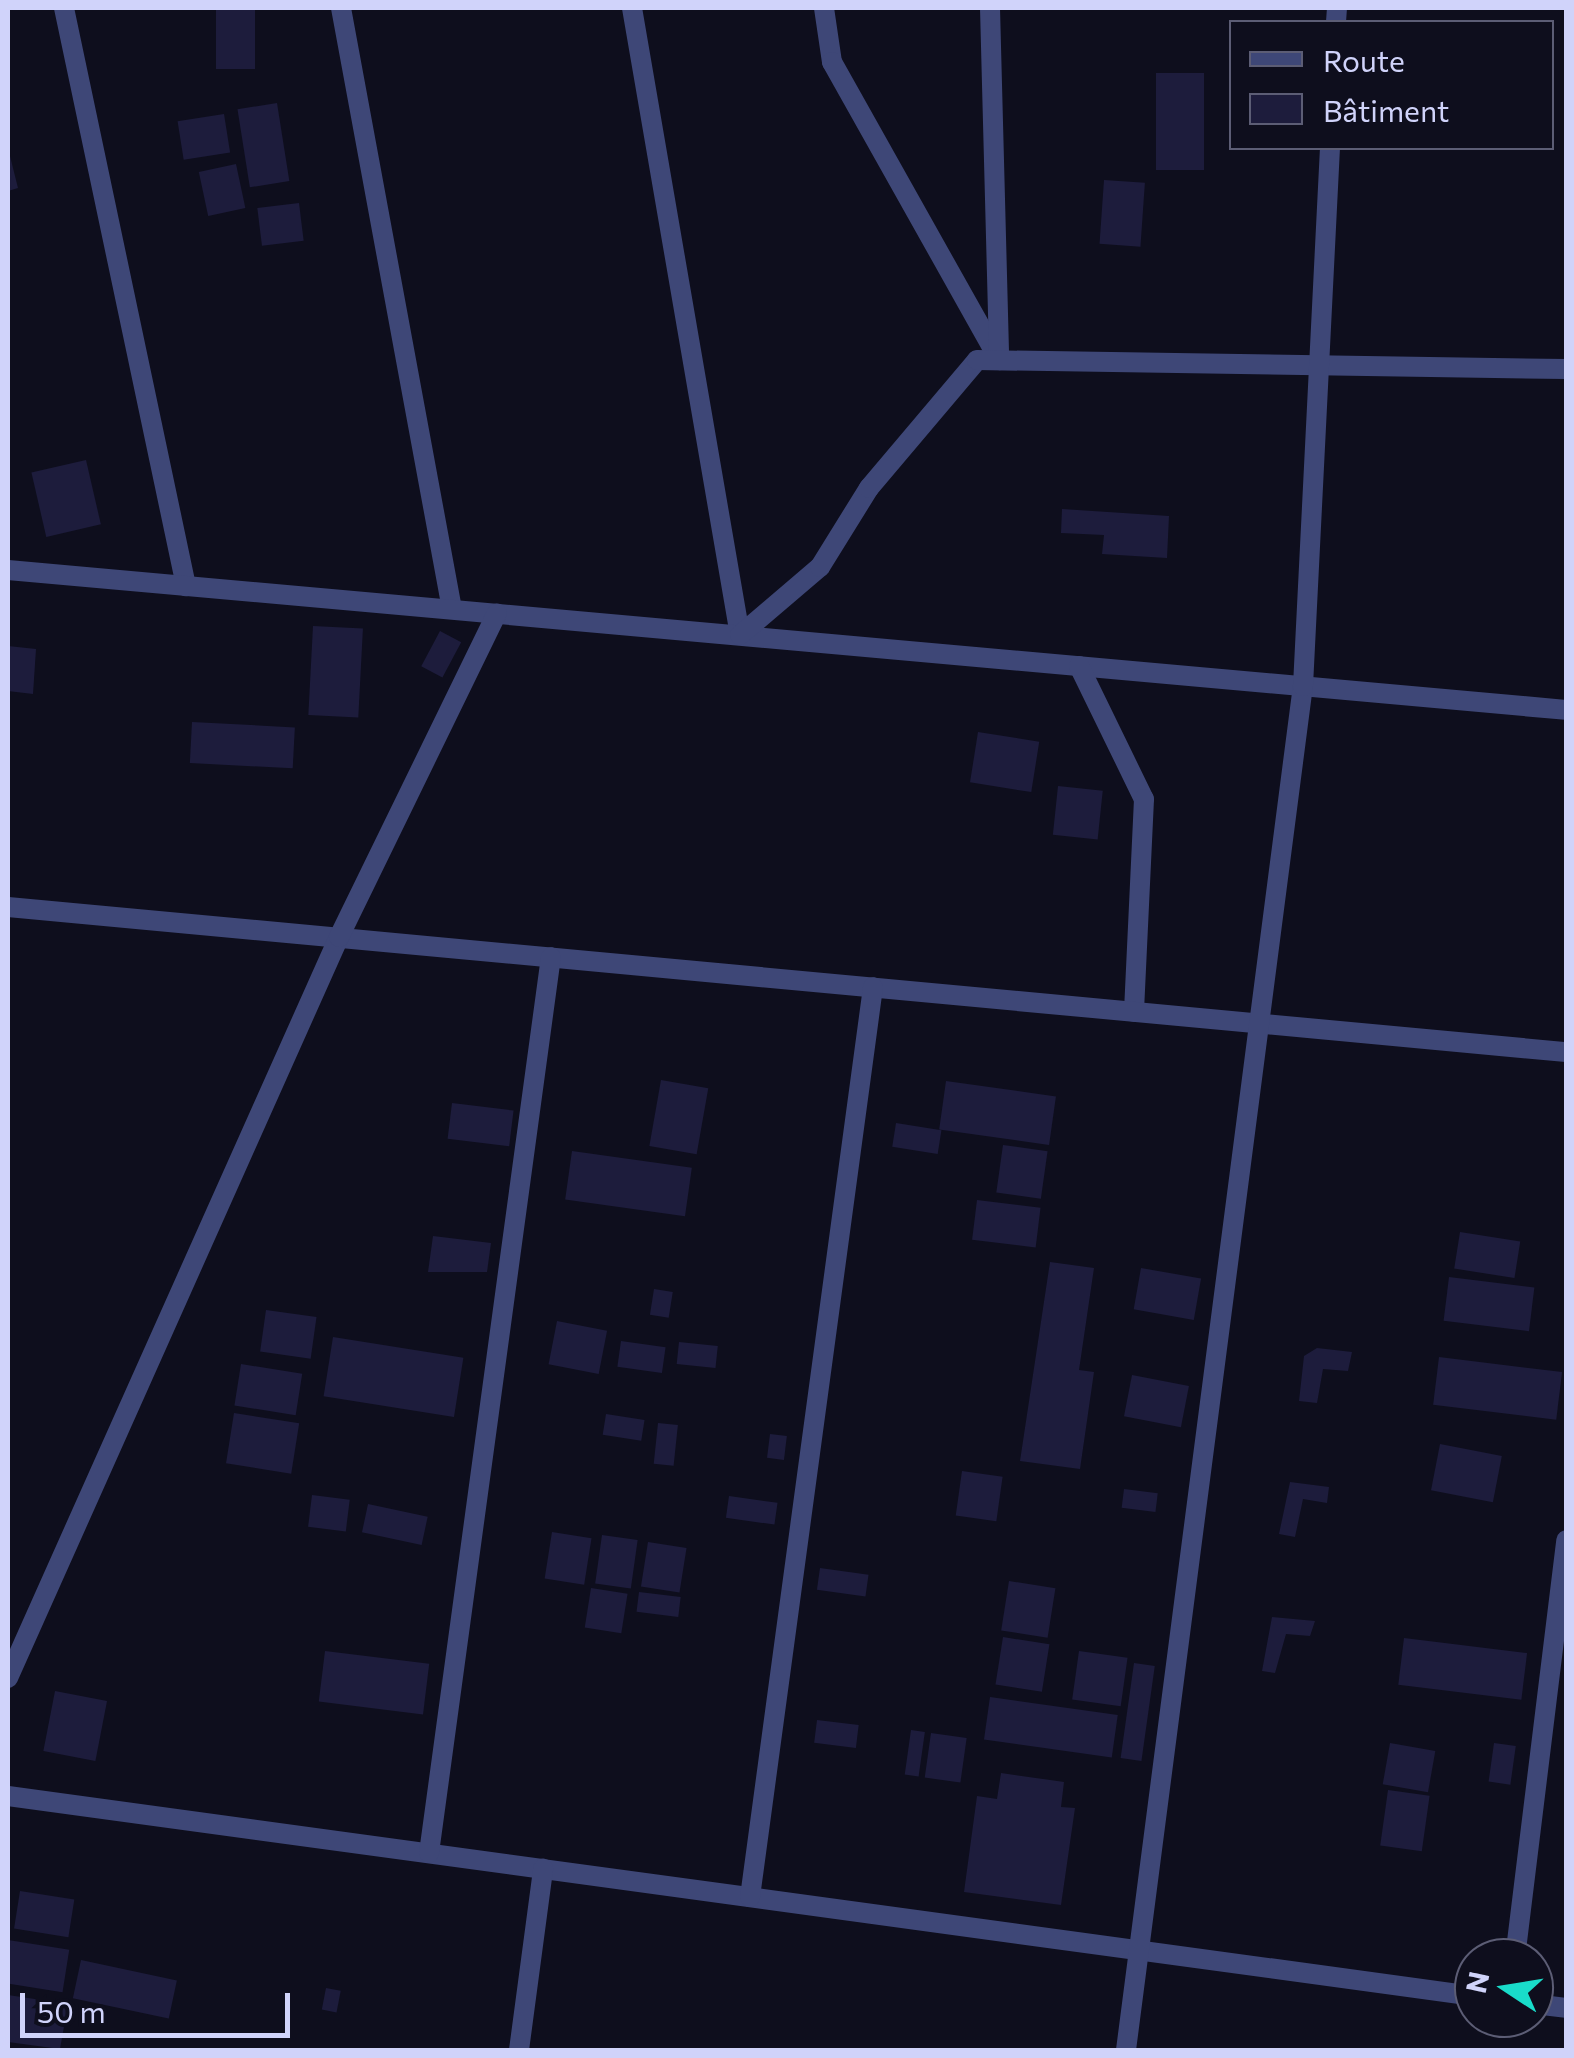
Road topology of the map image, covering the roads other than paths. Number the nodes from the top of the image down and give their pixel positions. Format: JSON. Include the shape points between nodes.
{"nodes":[{"id":1,"x":64,"y":8,"type":"edge"},
{"id":2,"x":341,"y":8,"type":"edge"},
{"id":3,"x":632,"y":8,"type":"edge"},
{"id":4,"x":824,"y":8,"type":"edge"},
{"id":5,"x":990,"y":8,"type":"edge"},
{"id":6,"x":1330,"y":150,"type":"edge"},
{"id":7,"x":999,"y":360,"type":"junction"},
{"id":8,"x":1318,"y":364,"type":"junction"},
{"id":9,"x":1566,"y":369,"type":"edge"},
{"id":10,"x":8,"y":570,"type":"edge"},
{"id":11,"x":186,"y":586,"type":"junction"},
{"id":12,"x":452,"y":609,"type":"junction"},
{"id":13,"x":498,"y":614,"type":"junction"},
{"id":14,"x":740,"y":635,"type":"junction"},
{"id":15,"x":1080,"y":666,"type":"junction"},
{"id":16,"x":1304,"y":686,"type":"junction"},
{"id":17,"x":1566,"y":710,"type":"edge"},
{"id":18,"x":8,"y":907,"type":"edge"},
{"id":19,"x":339,"y":938,"type":"junction"},
{"id":20,"x":551,"y":957,"type":"junction"},
{"id":21,"x":872,"y":987,"type":"junction"},
{"id":22,"x":1134,"y":1012,"type":"junction"},
{"id":23,"x":1260,"y":1024,"type":"junction"},
{"id":24,"x":1566,"y":1052,"type":"edge"},
{"id":25,"x":1566,"y":1540,"type":"edge"},
{"id":26,"x":8,"y":1678,"type":"edge"},
{"id":27,"x":8,"y":1796,"type":"edge"},
{"id":28,"x":429,"y":1853,"type":"junction"},
{"id":29,"x":543,"y":1869,"type":"junction"},
{"id":30,"x":750,"y":1897,"type":"junction"},
{"id":31,"x":1517,"y":1938,"type":"edge"},
{"id":32,"x":1139,"y":1950,"type":"junction"},
{"id":33,"x":1454,"y":1993,"type":"edge"},
{"id":34,"x":518,"y":2050,"type":"edge"},
{"id":35,"x":1126,"y":2050,"type":"edge"}],
"edges":[{"from":1,"to":11,"type":"street"},
{"from":2,"to":12,"type":"street"},
{"from":3,"to":14,"type":"street"},
{"from":4,"to":7,"type":"street","via":[[832,62]]},
{"from":5,"to":7,"type":"street"},
{"from":6,"to":8,"type":"street"},
{"from":7,"to":8,"type":"street"},
{"from":7,"to":14,"type":"street","via":[[977,360],[869,488],[820,567]]},
{"from":8,"to":9,"type":"street"},
{"from":8,"to":16,"type":"street"},
{"from":10,"to":11,"type":"street"},
{"from":11,"to":12,"type":"street"},
{"from":12,"to":13,"type":"street"},
{"from":13,"to":14,"type":"street"},
{"from":13,"to":19,"type":"street"},
{"from":14,"to":15,"type":"street"},
{"from":15,"to":16,"type":"street"},
{"from":15,"to":22,"type":"street","via":[[1144,799]]},
{"from":16,"to":17,"type":"street"},
{"from":16,"to":23,"type":"street"},
{"from":18,"to":19,"type":"street"},
{"from":19,"to":20,"type":"street"},
{"from":19,"to":26,"type":"street"},
{"from":20,"to":21,"type":"street"},
{"from":20,"to":28,"type":"street"},
{"from":21,"to":22,"type":"street"},
{"from":21,"to":30,"type":"street"},
{"from":22,"to":23,"type":"street"},
{"from":23,"to":24,"type":"street"},
{"from":23,"to":32,"type":"street"},
{"from":25,"to":31,"type":"street"},
{"from":27,"to":28,"type":"street"},
{"from":28,"to":29,"type":"street"},
{"from":29,"to":30,"type":"street"},
{"from":29,"to":34,"type":"street"},
{"from":30,"to":32,"type":"street"},
{"from":32,"to":33,"type":"street"},
{"from":32,"to":35,"type":"street"}]}
